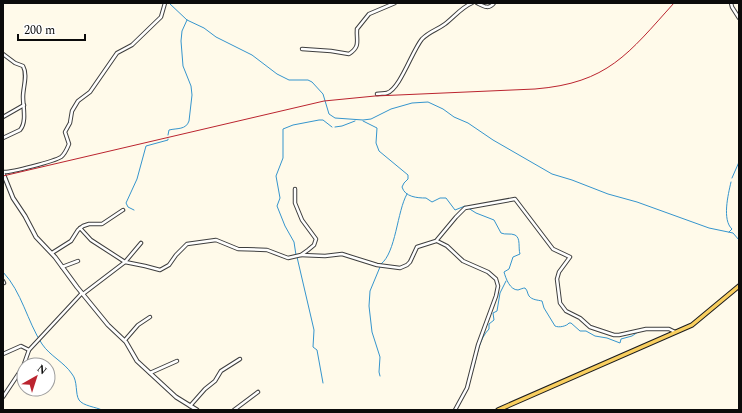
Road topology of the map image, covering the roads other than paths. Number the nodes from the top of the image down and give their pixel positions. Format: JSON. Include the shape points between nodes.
{"nodes":[{"id":1,"x":165,"y":3,"type":"edge"},
{"id":2,"x":395,"y":3,"type":"edge"},
{"id":3,"x":472,"y":3,"type":"edge"},
{"id":4,"x":477,"y":3,"type":"edge"},
{"id":5,"x":494,"y":3,"type":"edge"},
{"id":6,"x":731,"y":3,"type":"edge"},
{"id":7,"x":739,"y":18,"type":"edge"},
{"id":8,"x":302,"y":49,"type":"dead end"},
{"id":9,"x":3,"y":54,"type":"edge"},
{"id":10,"x":377,"y":94,"type":"dead end"},
{"id":11,"x":24,"y":104,"type":"junction"},
{"id":12,"x":3,"y":117,"type":"edge"},
{"id":13,"x":3,"y":138,"type":"edge"},
{"id":14,"x":3,"y":173,"type":"edge"},
{"id":15,"x":4,"y":178,"type":"edge"},
{"id":16,"x":295,"y":189,"type":"dead end"},
{"id":17,"x":123,"y":210,"type":"dead end"},
{"id":18,"x":80,"y":228,"type":"junction"},
{"id":19,"x":436,"y":241,"type":"junction"},
{"id":20,"x":141,"y":243,"type":"dead end"},
{"id":21,"x":52,"y":253,"type":"junction"},
{"id":22,"x":300,"y":254,"type":"junction"},
{"id":23,"x":78,"y":261,"type":"dead end"},
{"id":24,"x":124,"y":262,"type":"junction"},
{"id":25,"x":62,"y":267,"type":"junction"},
{"id":26,"x":739,"y":286,"type":"edge"},
{"id":27,"x":82,"y":294,"type":"junction"},
{"id":28,"x":150,"y":316,"type":"dead end"},
{"id":29,"x":675,"y":333,"type":"junction"},
{"id":30,"x":124,"y":340,"type":"junction"},
{"id":31,"x":29,"y":350,"type":"junction"},
{"id":32,"x":3,"y":354,"type":"edge"},
{"id":33,"x":240,"y":359,"type":"dead end"},
{"id":34,"x":177,"y":361,"type":"dead end"},
{"id":35,"x":150,"y":373,"type":"junction"},
{"id":36,"x":258,"y":392,"type":"dead end"},
{"id":37,"x":3,"y":397,"type":"edge"},
{"id":38,"x":190,"y":406,"type":"junction"},
{"id":39,"x":197,"y":410,"type":"edge"},
{"id":40,"x":234,"y":410,"type":"edge"},
{"id":41,"x":455,"y":410,"type":"edge"},
{"id":42,"x":498,"y":410,"type":"edge"}],
"edges":[{"from":1,"to":14,"type":"street","via":[[161,17],[132,46],[118,53],[90,92],[80,98],[75,105],[65,132],[69,144],[62,156]]},
{"from":2,"to":8,"type":"street","via":[[367,16],[357,29],[357,45],[349,54]]},
{"from":3,"to":10,"type":"street","via":[[425,36],[391,91]]},
{"from":4,"to":5,"type":"street","via":[[488,7]]},
{"from":6,"to":7,"type":"street"},
{"from":9,"to":11,"type":"street","via":[[24,67]]},
{"from":11,"to":12,"type":"street"},
{"from":11,"to":13,"type":"street","via":[[21,129]]},
{"from":14,"to":15,"type":"street"},
{"from":15,"to":21,"type":"street","via":[[36,237]]},
{"from":16,"to":22,"type":"street","via":[[295,203],[302,220],[316,239],[312,247]]},
{"from":17,"to":18,"type":"street","via":[[102,224],[89,224]]},
{"from":18,"to":21,"type":"street","via":[[71,240]]},
{"from":18,"to":24,"type":"street","via":[[91,240]]},
{"from":19,"to":22,"type":"street","via":[[417,247],[410,262],[400,268],[377,265],[342,254]]},
{"from":19,"to":29,"type":"street","via":[[465,208],[515,199],[553,249],[570,257],[557,279],[560,303],[566,311],[590,327],[614,335],[646,329],[669,329]]},
{"from":19,"to":41,"type":"street","via":[[447,246],[463,261],[488,272],[496,279],[498,286],[467,388]]},
{"from":20,"to":24,"type":"street"},
{"from":21,"to":25,"type":"street"},
{"from":22,"to":24,"type":"street","via":[[286,258],[267,250],[238,250],[214,240],[187,244],[162,270]]},
{"from":23,"to":25,"type":"street"},
{"from":24,"to":27,"type":"street"},
{"from":25,"to":27,"type":"street"},
{"from":26,"to":29,"type":"main road","via":[[697,322]]},
{"from":27,"to":30,"type":"street"},
{"from":27,"to":31,"type":"street"},
{"from":28,"to":30,"type":"street"},
{"from":29,"to":42,"type":"main road"},
{"from":30,"to":35,"type":"street","via":[[137,361]]},
{"from":31,"to":32,"type":"street","via":[[21,346]]},
{"from":31,"to":37,"type":"street","via":[[23,367]]},
{"from":33,"to":38,"type":"street","via":[[221,371]]},
{"from":34,"to":35,"type":"street"},
{"from":35,"to":38,"type":"street"},
{"from":36,"to":40,"type":"street"},
{"from":38,"to":39,"type":"street"}]}
